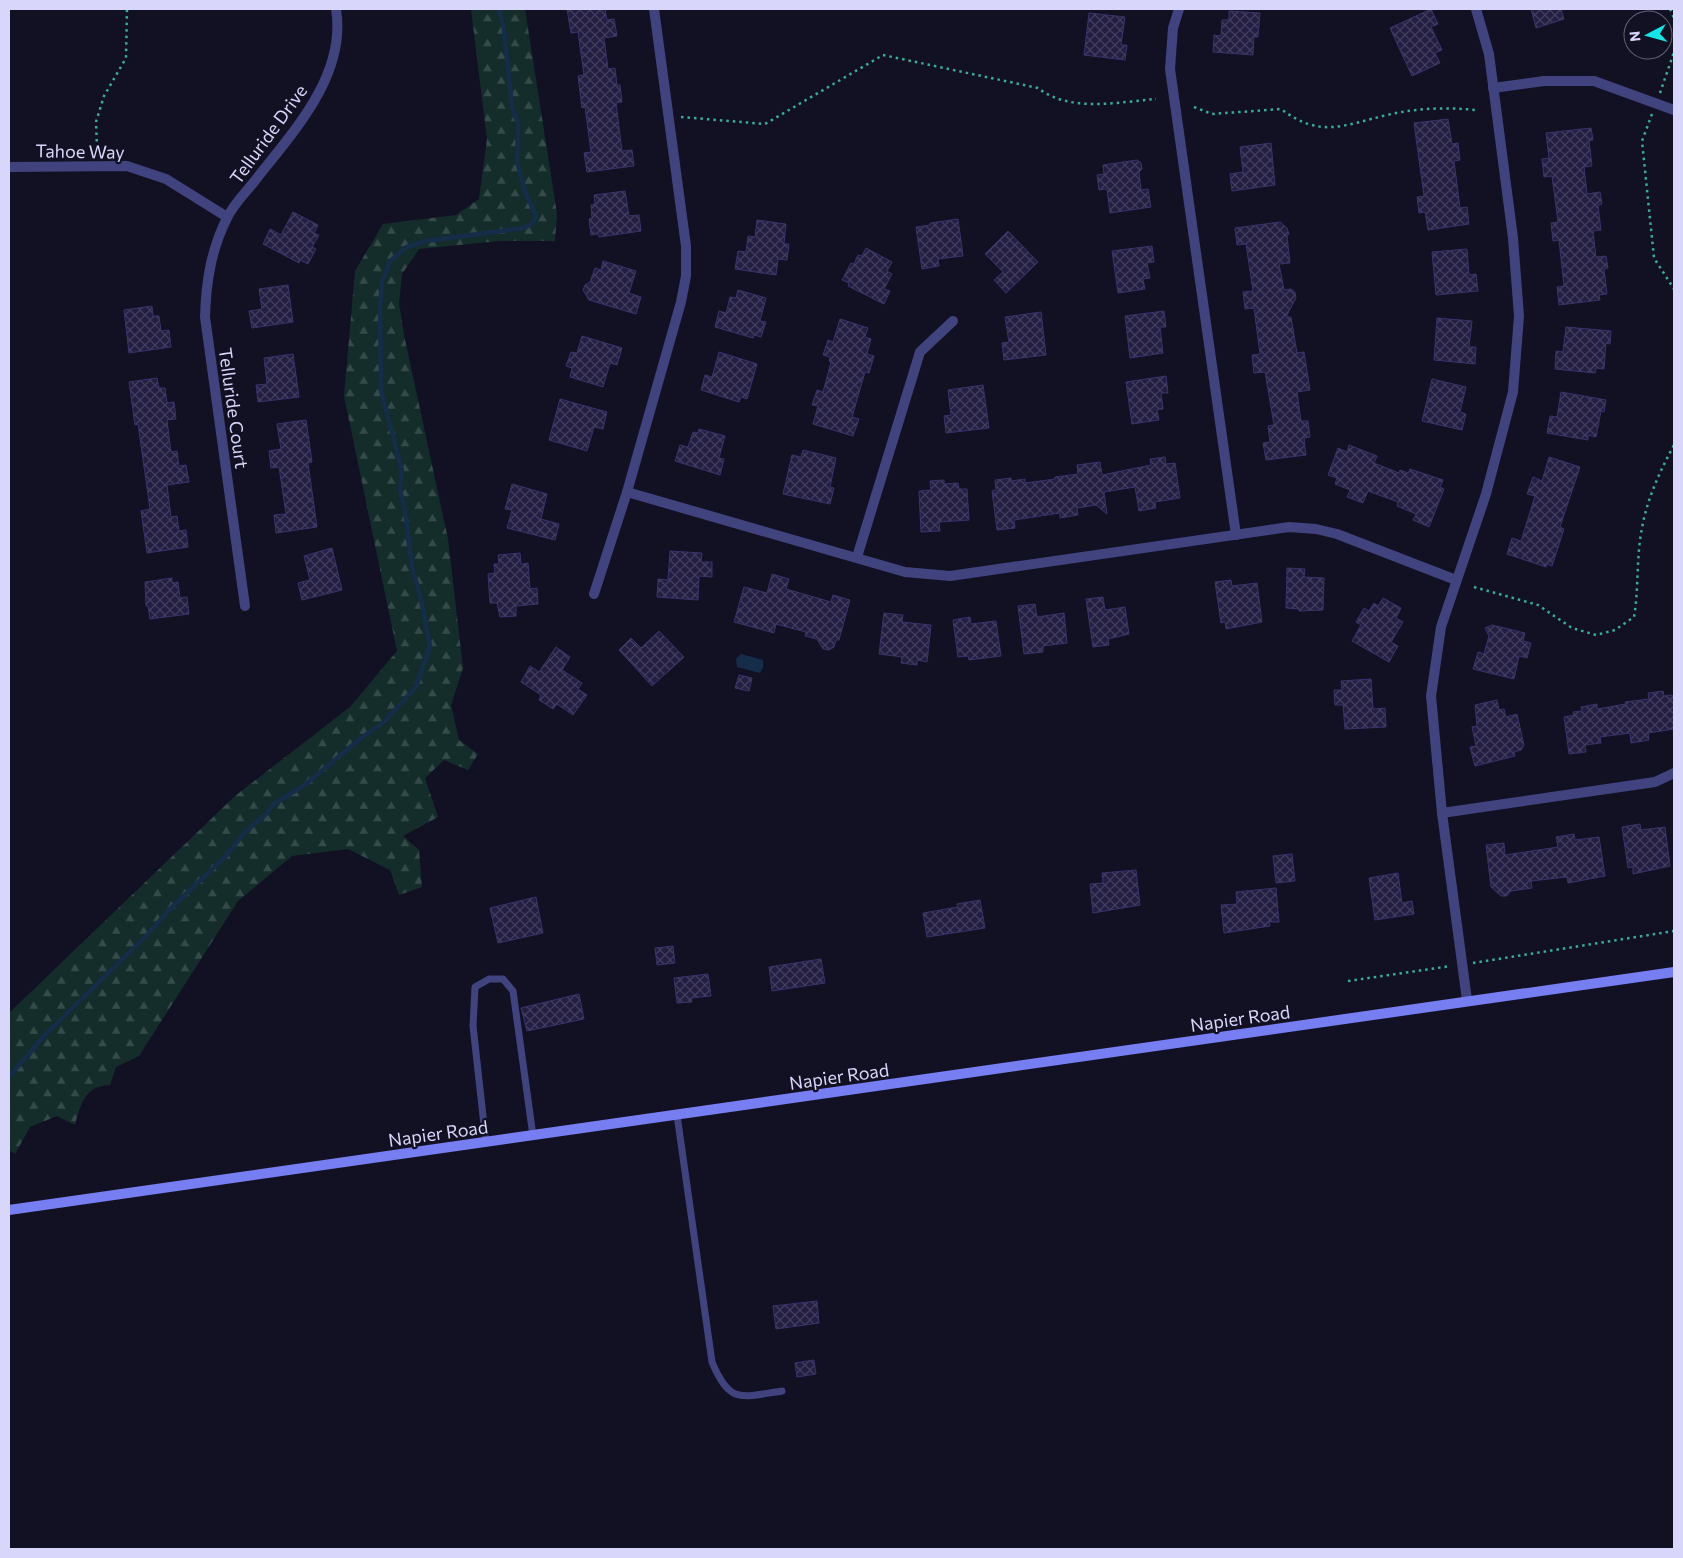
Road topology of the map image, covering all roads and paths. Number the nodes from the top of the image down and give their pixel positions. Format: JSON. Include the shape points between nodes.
{"nodes":[{"id":1,"x":127,"y":9,"type":"edge"},
{"id":2,"x":336,"y":9,"type":"edge"},
{"id":3,"x":654,"y":9,"type":"edge"},
{"id":4,"x":1179,"y":9,"type":"edge"},
{"id":5,"x":1476,"y":9,"type":"edge"},
{"id":6,"x":1670,"y":9,"type":"edge"},
{"id":7,"x":1674,"y":18,"type":"edge"},
{"id":8,"x":1674,"y":52,"type":"edge"},
{"id":9,"x":1493,"y":88,"type":"junction"},
{"id":10,"x":1156,"y":99,"type":"dead end"},
{"id":11,"x":1656,"y":102,"type":"junction"},
{"id":12,"x":1194,"y":107,"type":"dead end"},
{"id":13,"x":1476,"y":110,"type":"dead end"},
{"id":14,"x":1674,"y":110,"type":"edge"},
{"id":15,"x":669,"y":116,"type":"junction"},
{"id":16,"x":97,"y":148,"type":"dead end"},
{"id":17,"x":9,"y":167,"type":"edge"},
{"id":18,"x":227,"y":217,"type":"junction"},
{"id":19,"x":1674,"y":289,"type":"edge"},
{"id":20,"x":952,"y":321,"type":"dead end"},
{"id":21,"x":1674,"y":445,"type":"edge"},
{"id":22,"x":626,"y":492,"type":"junction"},
{"id":23,"x":1236,"y":535,"type":"junction"},
{"id":24,"x":857,"y":557,"type":"junction"},
{"id":25,"x":1456,"y":580,"type":"junction"},
{"id":26,"x":1474,"y":587,"type":"dead end"},
{"id":27,"x":594,"y":594,"type":"dead end"},
{"id":28,"x":245,"y":606,"type":"dead end"},
{"id":29,"x":1674,"y":772,"type":"edge"},
{"id":30,"x":1442,"y":813,"type":"junction"},
{"id":31,"x":1674,"y":931,"type":"edge"},
{"id":32,"x":1462,"y":965,"type":"junction"},
{"id":33,"x":1674,"y":972,"type":"edge"},
{"id":34,"x":1348,"y":981,"type":"dead end"},
{"id":35,"x":1467,"y":1000,"type":"junction"},
{"id":36,"x":677,"y":1115,"type":"junction"},
{"id":37,"x":533,"y":1136,"type":"junction"},
{"id":38,"x":486,"y":1143,"type":"junction"},
{"id":39,"x":9,"y":1210,"type":"edge"},
{"id":40,"x":782,"y":1390,"type":"dead end"}],
"edges":[{"from":1,"to":16,"type":"path","via":[[126,58],[104,96],[96,122]]},
{"from":2,"to":18,"type":"street","name":"Telluride Drive","via":[[336,43],[326,81],[310,111]]},
{"from":3,"to":15,"type":"street"},
{"from":4,"to":23,"type":"street","via":[[1173,28],[1170,69]]},
{"from":5,"to":9,"type":"street","via":[[1489,54]]},
{"from":6,"to":7,"type":"path"},
{"from":8,"to":11,"type":"path"},
{"from":9,"to":11,"type":"street","via":[[1594,81]]},
{"from":9,"to":25,"type":"street","via":[[1513,238],[1519,316],[1513,392],[1486,494]]},
{"from":10,"to":15,"type":"path","via":[[1101,104],[1062,101],[1038,88],[883,56],[765,124]]},
{"from":11,"to":14,"type":"street"},
{"from":11,"to":19,"type":"path","via":[[1642,141],[1654,258]]},
{"from":12,"to":13,"type":"path","via":[[1212,114],[1281,109],[1299,122],[1318,127],[1358,124],[1388,115],[1438,107]]},
{"from":15,"to":22,"type":"street","via":[[686,246],[686,276]]},
{"from":17,"to":18,"type":"street","name":"Tahoe Way","via":[[126,166],[166,179]]},
{"from":18,"to":28,"type":"street","name":"Telluride Court","via":[[206,281],[204,317]]},
{"from":20,"to":24,"type":"street","via":[[920,352]]},
{"from":21,"to":26,"type":"path","via":[[1655,483],[1642,528],[1634,617],[1615,630],[1596,635],[1572,628],[1538,605]]},
{"from":22,"to":24,"type":"street"},
{"from":22,"to":27,"type":"street"},
{"from":23,"to":24,"type":"street","via":[[950,576],[905,572]]},
{"from":23,"to":25,"type":"street","via":[[1289,527],[1316,529],[1364,543]]},
{"from":25,"to":30,"type":"street","via":[[1441,628],[1431,696]]},
{"from":29,"to":30,"type":"street","via":[[1655,782]]},
{"from":30,"to":32,"type":"street"},
{"from":31,"to":32,"type":"path"},
{"from":32,"to":34,"type":"path"},
{"from":32,"to":35,"type":"street"},
{"from":33,"to":35,"type":"street","name":"Napier Road"},
{"from":35,"to":36,"type":"street","name":"Napier Road"},
{"from":36,"to":37,"type":"street","name":"Napier Road"},
{"from":36,"to":40,"type":"lane","via":[[712,1362],[719,1381],[737,1395],[751,1396]]},
{"from":37,"to":38,"type":"street","name":"Napier Road"},
{"from":37,"to":38,"type":"lane","via":[[513,991],[503,979],[489,979],[475,987],[473,1026]]},
{"from":38,"to":39,"type":"street","name":"Napier Road"}]}
